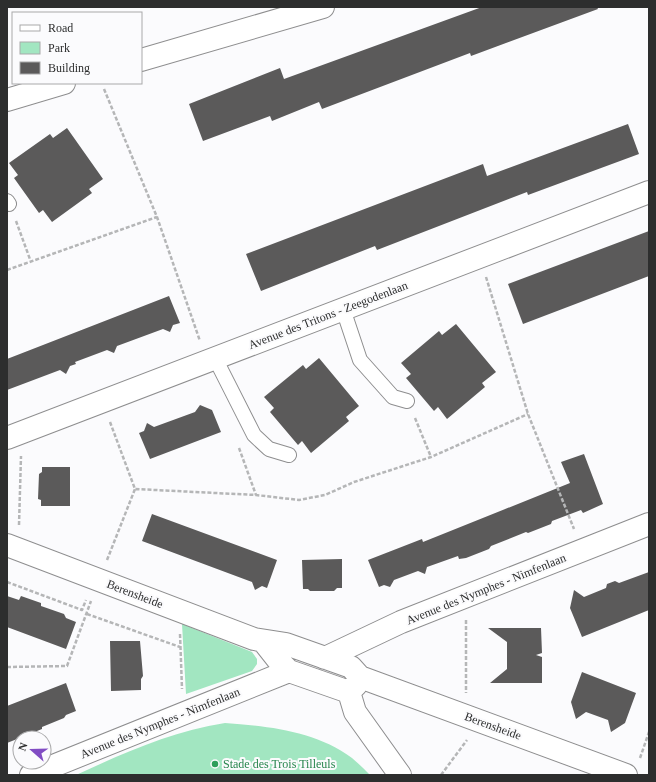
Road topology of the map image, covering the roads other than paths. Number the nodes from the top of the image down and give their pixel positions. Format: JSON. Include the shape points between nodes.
{"nodes":[{"id":1,"x":323,"y":7,"type":"edge"},
{"id":2,"x":142,"y":60,"type":"edge"},
{"id":3,"x":61,"y":84,"type":"edge"},
{"id":4,"x":7,"y":100,"type":"edge"},
{"id":5,"x":649,"y":192,"type":"edge"},
{"id":6,"x":343,"y":309,"type":"junction"},
{"id":7,"x":209,"y":352,"type":"junction"},
{"id":8,"x":407,"y":401,"type":"road end"},
{"id":9,"x":14,"y":446,"type":"edge"},
{"id":10,"x":288,"y":455,"type":"dead end"},
{"id":11,"x":649,"y":524,"type":"edge"},
{"id":12,"x":13,"y":538,"type":"edge"},
{"id":13,"x":263,"y":641,"type":"junction"},
{"id":14,"x":326,"y":658,"type":"junction"},
{"id":15,"x":289,"y":671,"type":"junction"},
{"id":16,"x":355,"y":685,"type":"junction"},
{"id":17,"x":632,"y":769,"type":"edge"},
{"id":18,"x":31,"y":775,"type":"edge"},
{"id":19,"x":400,"y":775,"type":"edge"}],
"edges":[{"from":1,"to":2,"type":"street"},
{"from":3,"to":4,"type":"street"},
{"from":5,"to":6,"type":"street","name":"Avenue des Tritons - Zeegodenlaan"},
{"from":6,"to":7,"type":"street","name":"Avenue des Tritons - Zeegodenlaan"},
{"from":6,"to":8,"type":"lane","via":[[360,360],[393,396]]},
{"from":7,"to":9,"type":"street","name":"Avenue des Tritons - Zeegodenlaan"},
{"from":7,"to":10,"type":"lane","via":[[254,435],[269,448]]},
{"from":11,"to":14,"type":"street","name":"Avenue des Nymphes - Nimfenlaan","via":[[401,622]]},
{"from":12,"to":13,"type":"street","name":"Berensheide"},
{"from":13,"to":14,"type":"street","name":"Berensheide","via":[[286,644]]},
{"from":13,"to":15,"type":"street","name":"Berensheide"},
{"from":14,"to":16,"type":"street","name":"Berensheide","via":[[351,667]]},
{"from":15,"to":16,"type":"street","name":"Berensheide"},
{"from":15,"to":18,"type":"street","name":"Avenue des Nymphes - Nimfenlaan"},
{"from":16,"to":17,"type":"street","name":"Berensheide"},
{"from":16,"to":19,"type":"street","via":[[355,712]]}]}
